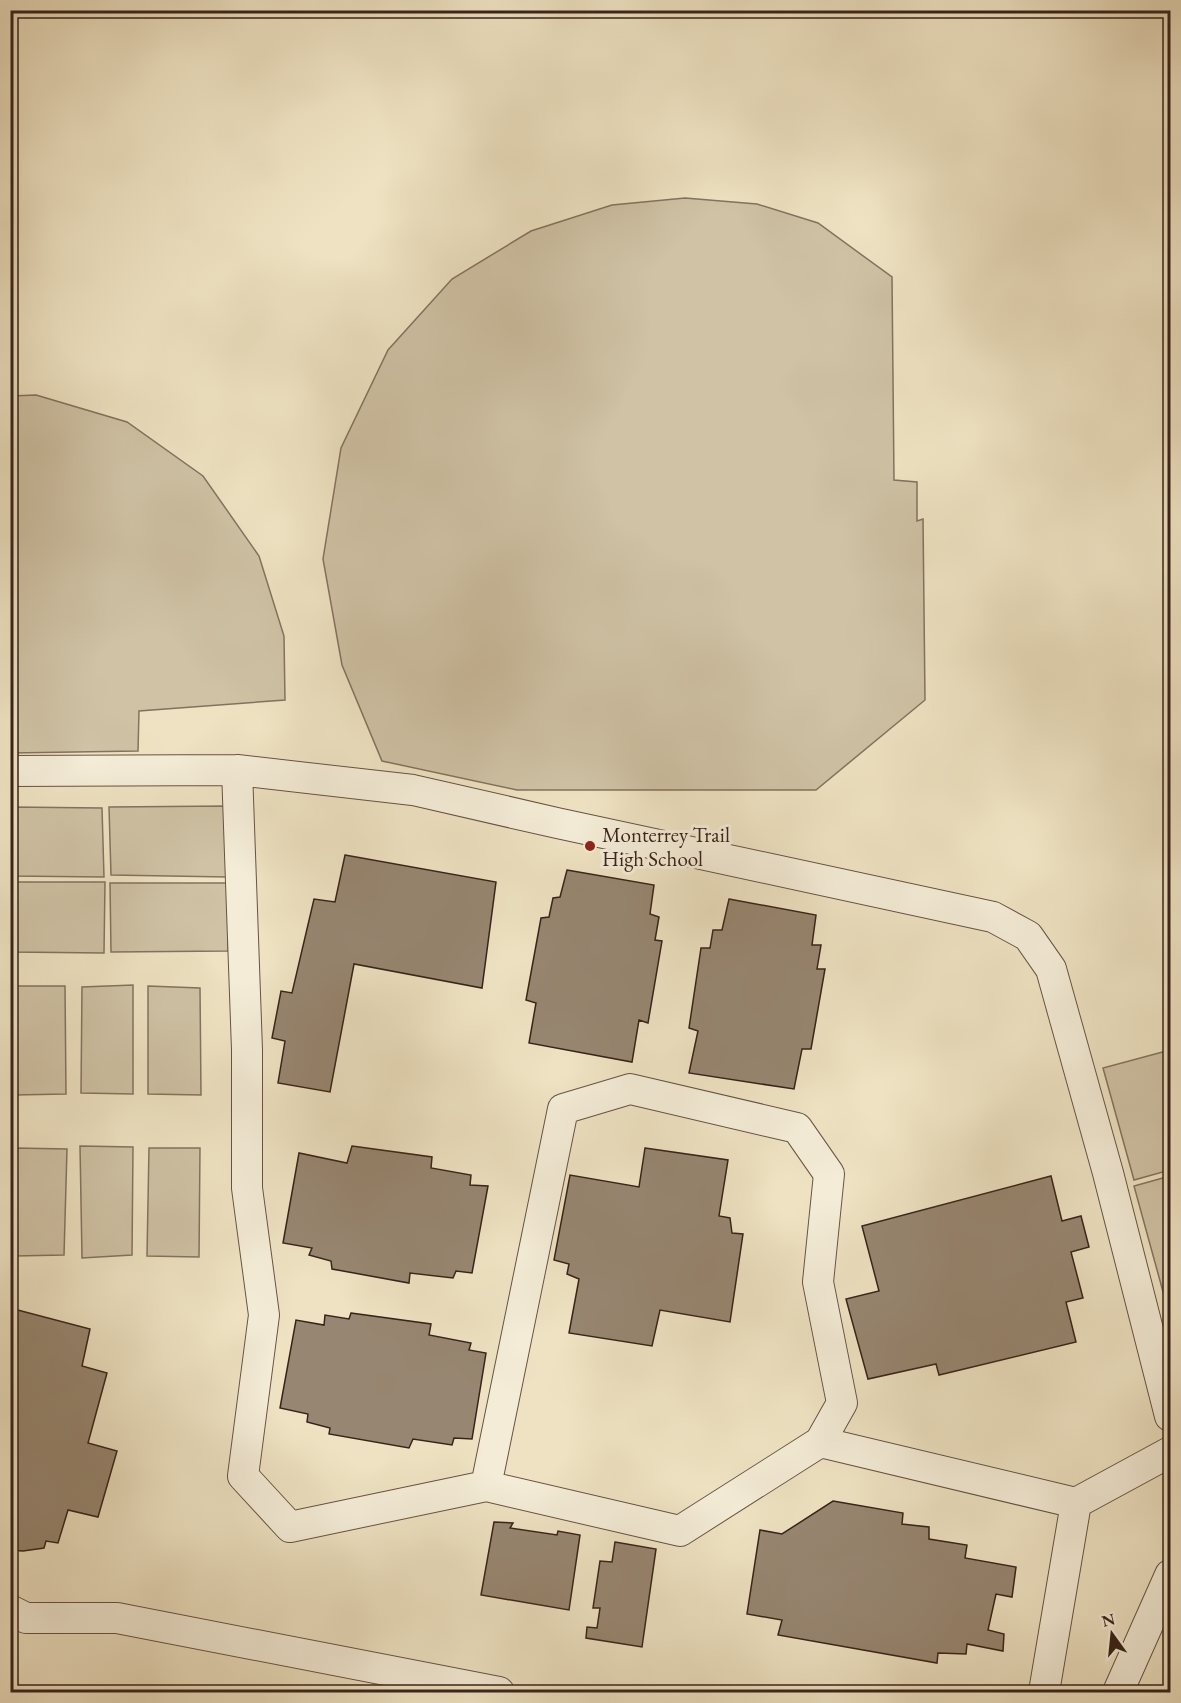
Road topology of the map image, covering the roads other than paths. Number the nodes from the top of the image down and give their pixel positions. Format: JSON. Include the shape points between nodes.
{"nodes":[{"id":1,"x":237,"y":770,"type":"junction"},
{"id":2,"x":10,"y":771,"type":"edge"},
{"id":3,"x":1170,"y":1416,"type":"edge"},
{"id":4,"x":820,"y":1442,"type":"junction"},
{"id":5,"x":1170,"y":1452,"type":"edge"},
{"id":6,"x":486,"y":1486,"type":"junction"},
{"id":7,"x":1076,"y":1503,"type":"junction"},
{"id":8,"x":1170,"y":1575,"type":"edge"},
{"id":9,"x":10,"y":1610,"type":"edge"},
{"id":10,"x":484,"y":1691,"type":"edge"},
{"id":11,"x":1044,"y":1692,"type":"edge"},
{"id":12,"x":1118,"y":1692,"type":"edge"}],
"edges":[{"from":1,"to":2,"type":"lane"},
{"from":1,"to":3,"type":"lane","via":[[413,790],[993,917],[1028,936],[1051,969]]},
{"from":1,"to":6,"type":"lane","via":[[248,1188],[264,1316],[243,1476],[290,1527]]},
{"from":4,"to":6,"type":"lane","via":[[681,1531]]},
{"from":4,"to":6,"type":"lane","via":[[842,1402],[818,1282],[829,1174],[797,1128],[630,1089],[563,1109]]},
{"from":4,"to":7,"type":"lane"},
{"from":5,"to":7,"type":"lane"},
{"from":7,"to":11,"type":"lane"},
{"from":8,"to":12,"type":"lane"},
{"from":9,"to":10,"type":"lane","via":[[26,1618],[117,1618]]}]}
